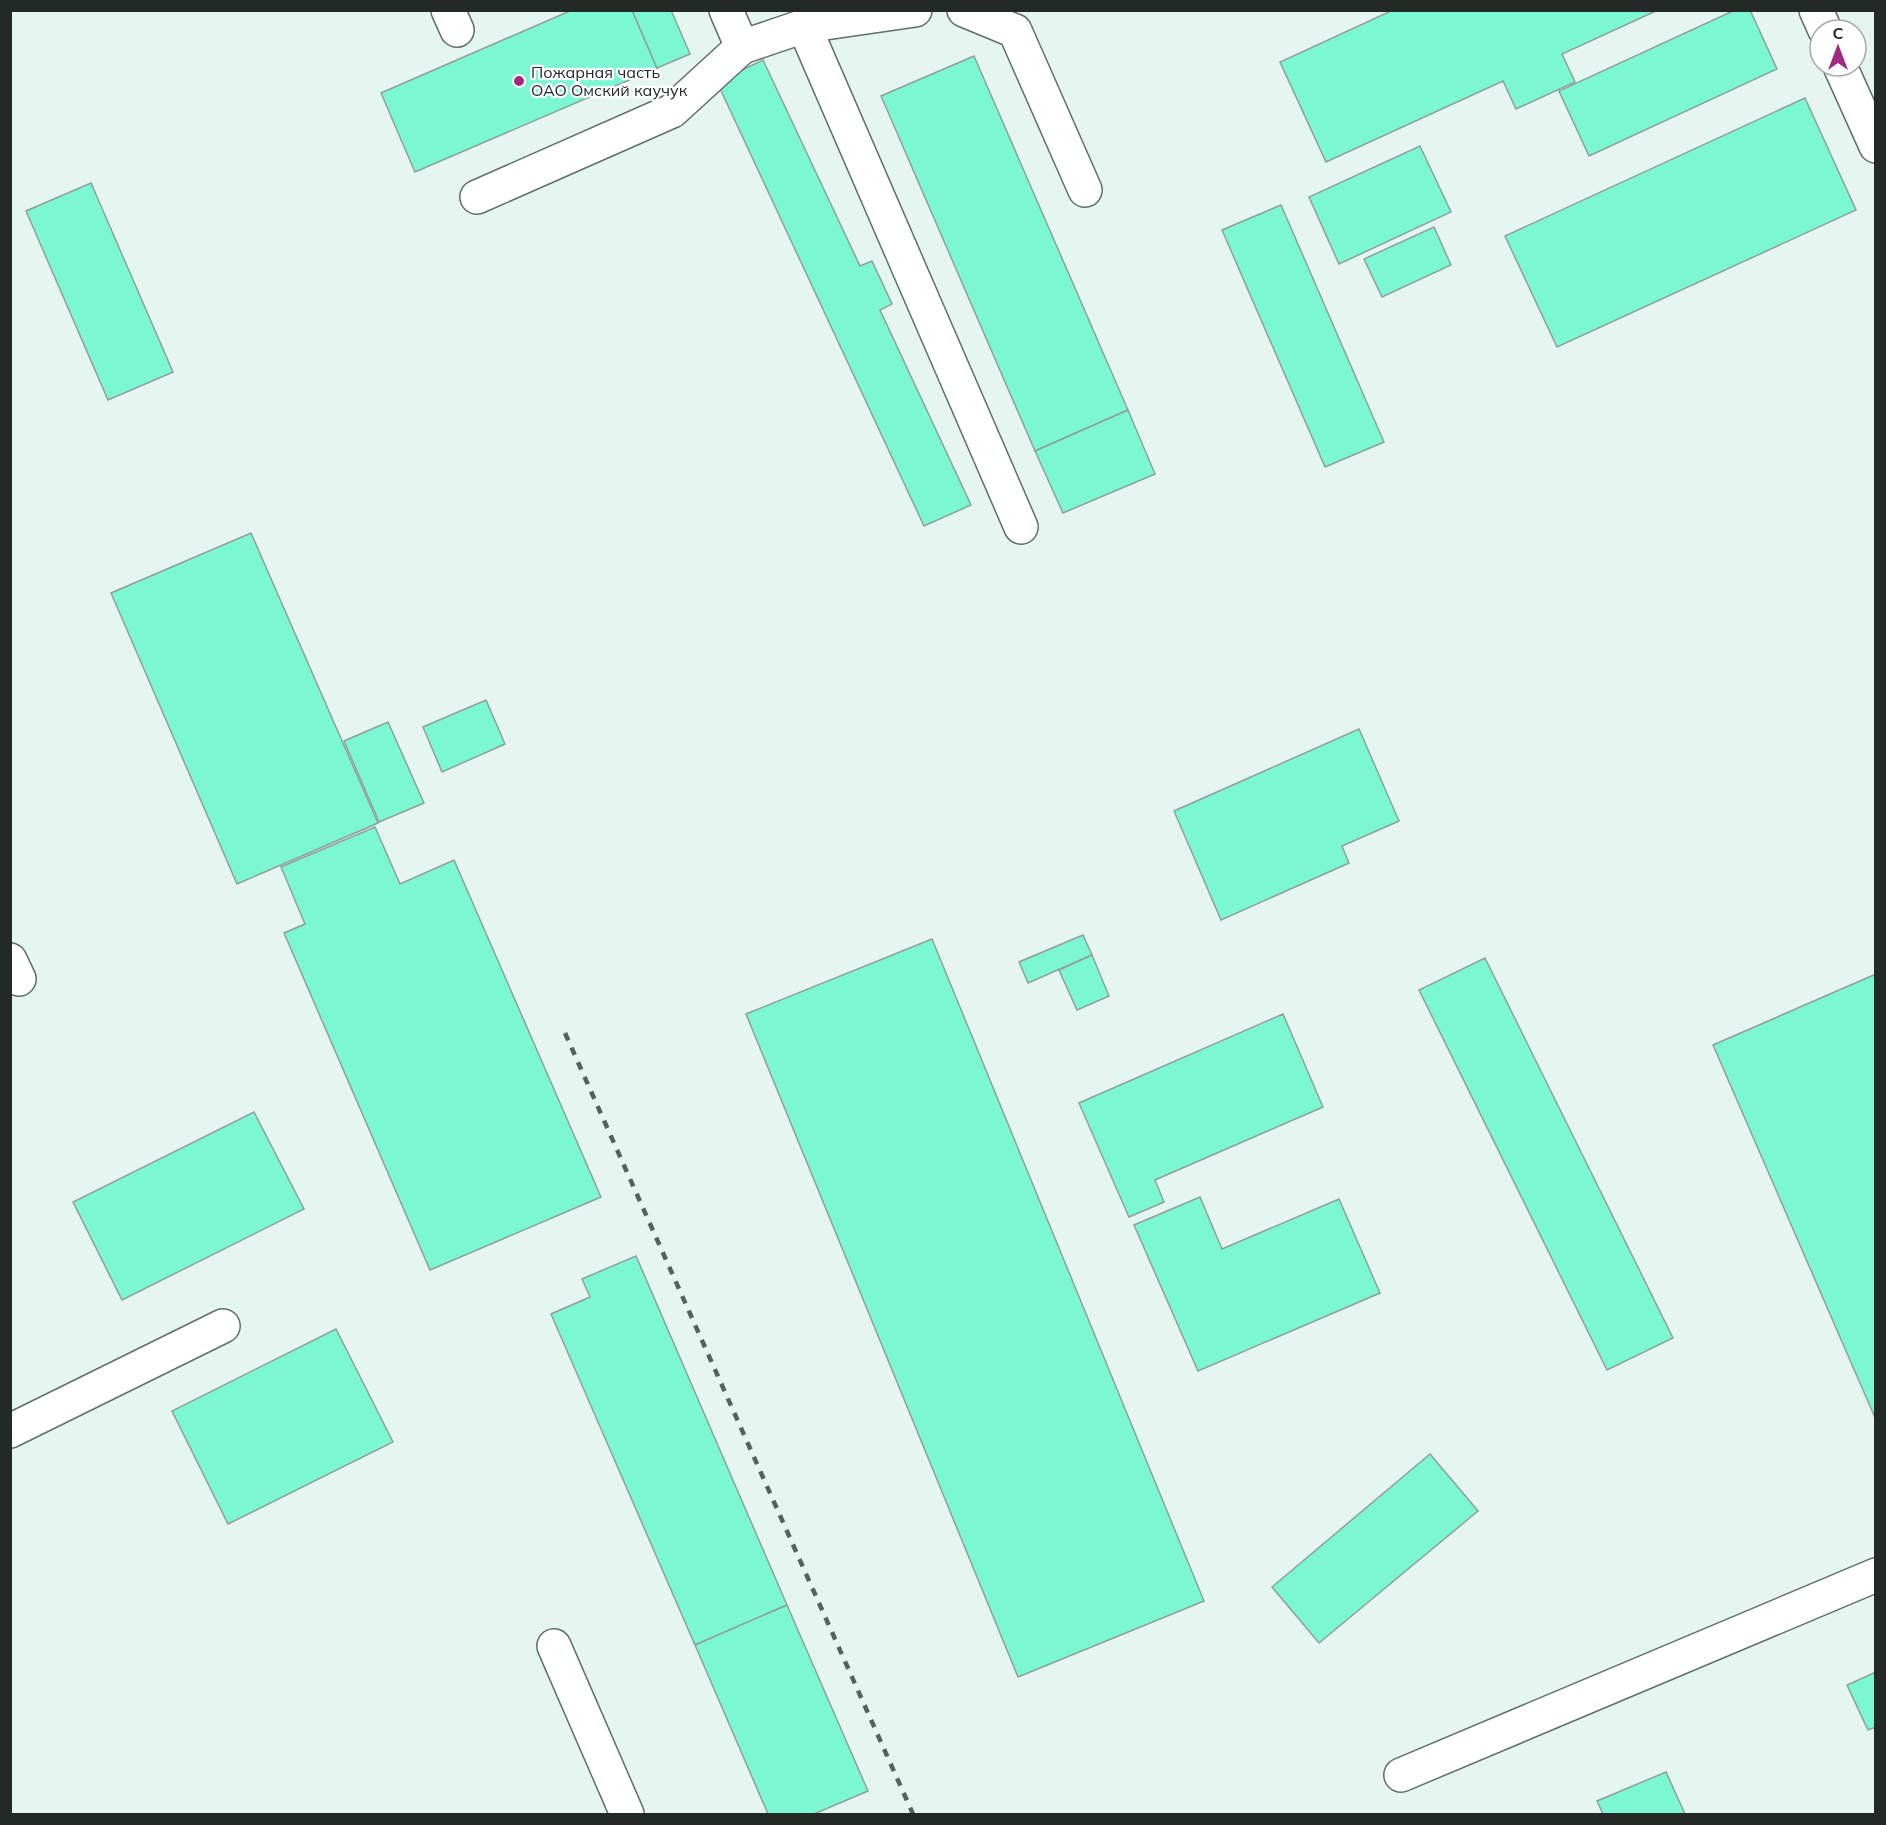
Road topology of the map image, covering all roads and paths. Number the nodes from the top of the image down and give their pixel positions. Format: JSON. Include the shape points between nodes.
{"nodes":[{"id":1,"x":726,"y":10,"type":"edge"},
{"id":2,"x":915,"y":10,"type":"edge"},
{"id":3,"x":964,"y":10,"type":"edge"},
{"id":4,"x":804,"y":26,"type":"junction"},
{"id":5,"x":742,"y":47,"type":"junction"},
{"id":6,"x":1845,"y":78,"type":"edge"},
{"id":7,"x":1875,"y":146,"type":"edge"},
{"id":8,"x":1085,"y":190,"type":"dead end"},
{"id":9,"x":477,"y":198,"type":"dead end"},
{"id":10,"x":1021,"y":527,"type":"dead end"},
{"id":11,"x":222,"y":1326,"type":"dead end"},
{"id":12,"x":10,"y":1431,"type":"edge"},
{"id":13,"x":1875,"y":1575,"type":"edge"},
{"id":14,"x":554,"y":1646,"type":"dead end"},
{"id":15,"x":1401,"y":1774,"type":"dead end"},
{"id":16,"x":627,"y":1815,"type":"edge"}],
"edges":[{"from":1,"to":5,"type":"street"},
{"from":2,"to":4,"type":"street"},
{"from":3,"to":8,"type":"street","via":[[1015,31]]},
{"from":4,"to":5,"type":"street"},
{"from":4,"to":10,"type":"street"},
{"from":5,"to":9,"type":"street","via":[[672,111]]},
{"from":6,"to":7,"type":"street"},
{"from":11,"to":12,"type":"street"},
{"from":13,"to":15,"type":"street"},
{"from":14,"to":16,"type":"street"}]}
